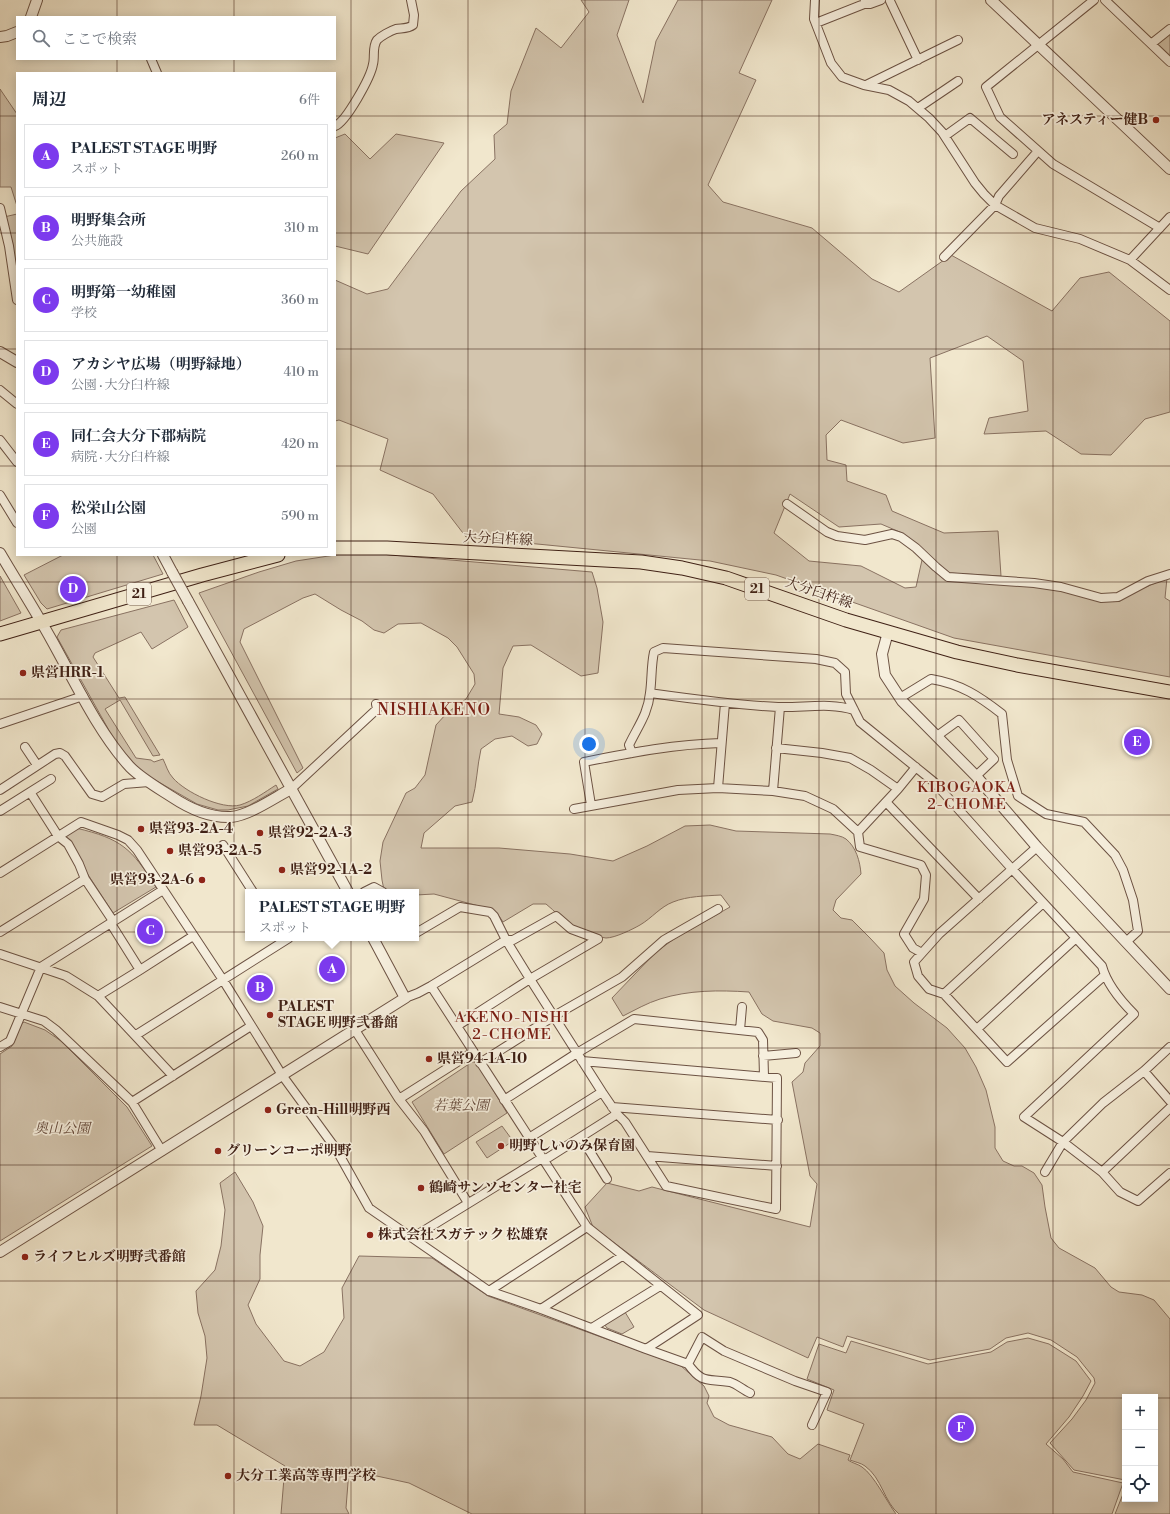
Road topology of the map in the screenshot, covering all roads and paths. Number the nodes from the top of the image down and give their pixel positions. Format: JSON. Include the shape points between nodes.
{"nodes":[{"id":1,"x":37,"y":0,"type":"edge"},
{"id":2,"x":411,"y":0,"type":"edge"},
{"id":3,"x":815,"y":0,"type":"edge"},
{"id":4,"x":881,"y":0,"type":"edge"},
{"id":5,"x":991,"y":0,"type":"edge"},
{"id":6,"x":1094,"y":0,"type":"edge"},
{"id":7,"x":1105,"y":0,"type":"edge"},
{"id":8,"x":890,"y":1,"type":"edge"},
{"id":9,"x":865,"y":2,"type":"edge"},
{"id":10,"x":31,"y":16,"type":"edge"},
{"id":11,"x":816,"y":23,"type":"junction"},
{"id":12,"x":1170,"y":29,"type":"edge"},
{"id":13,"x":16,"y":33,"type":"edge"},
{"id":14,"x":0,"y":37,"type":"edge"},
{"id":15,"x":958,"y":40,"type":"dead end"},
{"id":16,"x":1151,"y":44,"type":"junction"},
{"id":17,"x":1038,"y":45,"type":"junction"},
{"id":18,"x":151,"y":60,"type":"edge"},
{"id":19,"x":918,"y":60,"type":"junction"},
{"id":20,"x":1170,"y":62,"type":"edge"},
{"id":21,"x":157,"y":72,"type":"edge"},
{"id":22,"x":958,"y":81,"type":"dead end"},
{"id":23,"x":866,"y":85,"type":"junction"},
{"id":24,"x":918,"y":108,"type":"junction"},
{"id":25,"x":336,"y":125,"type":"edge"},
{"id":26,"x":945,"y":136,"type":"junction"},
{"id":27,"x":1038,"y":151,"type":"junction"},
{"id":28,"x":1013,"y":154,"type":"dead end"},
{"id":29,"x":1170,"y":169,"type":"edge"},
{"id":30,"x":995,"y":205,"type":"junction"},
{"id":31,"x":0,"y":208,"type":"edge"},
{"id":32,"x":1170,"y":217,"type":"edge"},
{"id":33,"x":1160,"y":228,"type":"junction"},
{"id":34,"x":944,"y":258,"type":"dead end"},
{"id":35,"x":1130,"y":260,"type":"junction"},
{"id":36,"x":1170,"y":290,"type":"edge"},
{"id":37,"x":16,"y":293,"type":"edge"},
{"id":38,"x":0,"y":352,"type":"edge"},
{"id":39,"x":16,"y":361,"type":"edge"},
{"id":40,"x":0,"y":390,"type":"edge"},
{"id":41,"x":16,"y":403,"type":"edge"},
{"id":42,"x":0,"y":440,"type":"edge"},
{"id":43,"x":16,"y":461,"type":"edge"},
{"id":44,"x":0,"y":495,"type":"edge"},
{"id":45,"x":787,"y":504,"type":"dead end"},
{"id":46,"x":16,"y":521,"type":"edge"},
{"id":47,"x":336,"y":548,"type":"edge"},
{"id":48,"x":0,"y":553,"type":"edge"},
{"id":49,"x":164,"y":556,"type":"edge"},
{"id":50,"x":274,"y":556,"type":"edge"},
{"id":51,"x":1170,"y":574,"type":"edge"},
{"id":52,"x":42,"y":622,"type":"junction"},
{"id":53,"x":888,"y":632,"type":"junction"},
{"id":54,"x":0,"y":634,"type":"edge"},
{"id":55,"x":1170,"y":692,"type":"edge"},
{"id":56,"x":650,"y":694,"type":"junction"},
{"id":57,"x":83,"y":696,"type":"junction"},
{"id":58,"x":900,"y":698,"type":"junction"},
{"id":59,"x":724,"y":703,"type":"junction"},
{"id":60,"x":376,"y":704,"type":"dead end"},
{"id":61,"x":780,"y":707,"type":"junction"},
{"id":62,"x":854,"y":710,"type":"junction"},
{"id":63,"x":0,"y":724,"type":"edge"},
{"id":64,"x":937,"y":736,"type":"junction"},
{"id":65,"x":721,"y":743,"type":"junction"},
{"id":66,"x":25,"y":747,"type":"dead end"},
{"id":67,"x":776,"y":748,"type":"junction"},
{"id":68,"x":632,"y":752,"type":"junction"},
{"id":69,"x":37,"y":766,"type":"junction"},
{"id":70,"x":916,"y":767,"type":"junction"},
{"id":71,"x":976,"y":776,"type":"junction"},
{"id":72,"x":51,"y":778,"type":"dead end"},
{"id":73,"x":149,"y":782,"type":"junction"},
{"id":74,"x":718,"y":788,"type":"junction"},
{"id":75,"x":291,"y":789,"type":"junction"},
{"id":76,"x":898,"y":789,"type":"junction"},
{"id":77,"x":0,"y":790,"type":"edge"},
{"id":78,"x":773,"y":791,"type":"junction"},
{"id":79,"x":30,"y":792,"type":"junction"},
{"id":80,"x":886,"y":802,"type":"junction"},
{"id":81,"x":591,"y":805,"type":"junction"},
{"id":82,"x":574,"y":809,"type":"dead end"},
{"id":83,"x":0,"y":810,"type":"edge"},
{"id":84,"x":858,"y":832,"type":"junction"},
{"id":85,"x":58,"y":836,"type":"junction"},
{"id":86,"x":223,"y":845,"type":"dead end"},
{"id":87,"x":1037,"y":847,"type":"junction"},
{"id":88,"x":1012,"y":869,"type":"junction"},
{"id":89,"x":0,"y":873,"type":"edge"},
{"id":90,"x":85,"y":879,"type":"junction"},
{"id":91,"x":251,"y":889,"type":"edge"},
{"id":92,"x":346,"y":889,"type":"edge"},
{"id":93,"x":163,"y":890,"type":"junction"},
{"id":94,"x":979,"y":899,"type":"junction"},
{"id":95,"x":1043,"y":903,"type":"junction"},
{"id":96,"x":718,"y":909,"type":"dead end"},
{"id":97,"x":112,"y":922,"type":"junction"},
{"id":98,"x":0,"y":932,"type":"edge"},
{"id":99,"x":419,"y":932,"type":"edge"},
{"id":100,"x":193,"y":936,"type":"junction"},
{"id":101,"x":1076,"y":938,"type":"junction"},
{"id":102,"x":506,"y":940,"type":"junction"},
{"id":103,"x":282,"y":941,"type":"edge"},
{"id":104,"x":375,"y":941,"type":"edge"},
{"id":105,"x":1126,"y":942,"type":"junction"},
{"id":106,"x":922,"y":953,"type":"junction"},
{"id":107,"x":0,"y":954,"type":"edge"},
{"id":108,"x":41,"y":967,"type":"junction"},
{"id":109,"x":140,"y":970,"type":"junction"},
{"id":110,"x":1105,"y":975,"type":"junction"},
{"id":111,"x":530,"y":979,"type":"junction"},
{"id":112,"x":223,"y":980,"type":"junction"},
{"id":113,"x":431,"y":986,"type":"junction"},
{"id":114,"x":1170,"y":989,"type":"edge"},
{"id":115,"x":944,"y":994,"type":"junction"},
{"id":116,"x":98,"y":996,"type":"junction"},
{"id":117,"x":406,"y":998,"type":"junction"},
{"id":118,"x":0,"y":1007,"type":"edge"},
{"id":119,"x":742,"y":1008,"type":"dead end"},
{"id":120,"x":21,"y":1014,"type":"junction"},
{"id":121,"x":554,"y":1016,"type":"junction"},
{"id":122,"x":252,"y":1026,"type":"junction"},
{"id":123,"x":457,"y":1026,"type":"junction"},
{"id":124,"x":977,"y":1029,"type":"junction"},
{"id":125,"x":355,"y":1030,"type":"junction"},
{"id":126,"x":740,"y":1030,"type":"junction"},
{"id":127,"x":136,"y":1035,"type":"junction"},
{"id":128,"x":0,"y":1038,"type":"edge"},
{"id":129,"x":10,"y":1041,"type":"junction"},
{"id":130,"x":0,"y":1047,"type":"edge"},
{"id":131,"x":1170,"y":1047,"type":"edge"},
{"id":132,"x":473,"y":1052,"type":"junction"},
{"id":133,"x":577,"y":1053,"type":"junction"},
{"id":134,"x":796,"y":1053,"type":"dead end"},
{"id":135,"x":763,"y":1056,"type":"junction"},
{"id":136,"x":582,"y":1061,"type":"junction"},
{"id":137,"x":480,"y":1063,"type":"junction"},
{"id":138,"x":1144,"y":1071,"type":"junction"},
{"id":139,"x":282,"y":1075,"type":"junction"},
{"id":140,"x":173,"y":1076,"type":"junction"},
{"id":141,"x":764,"y":1076,"type":"junction"},
{"id":142,"x":602,"y":1092,"type":"junction"},
{"id":143,"x":399,"y":1099,"type":"junction"},
{"id":144,"x":504,"y":1100,"type":"junction"},
{"id":145,"x":132,"y":1102,"type":"junction"},
{"id":146,"x":1170,"y":1102,"type":"edge"},
{"id":147,"x":612,"y":1107,"type":"junction"},
{"id":148,"x":1170,"y":1108,"type":"edge"},
{"id":149,"x":617,"y":1114,"type":"junction"},
{"id":150,"x":778,"y":1120,"type":"junction"},
{"id":151,"x":581,"y":1137,"type":"junction"},
{"id":152,"x":529,"y":1138,"type":"junction"},
{"id":153,"x":1063,"y":1142,"type":"junction"},
{"id":154,"x":162,"y":1151,"type":"junction"},
{"id":155,"x":647,"y":1156,"type":"junction"},
{"id":156,"x":542,"y":1158,"type":"junction"},
{"id":157,"x":777,"y":1166,"type":"junction"},
{"id":158,"x":1045,"y":1172,"type":"dead end"},
{"id":159,"x":1102,"y":1172,"type":"junction"},
{"id":160,"x":1170,"y":1173,"type":"edge"},
{"id":161,"x":607,"y":1179,"type":"dead end"},
{"id":162,"x":468,"y":1203,"type":"junction"},
{"id":163,"x":587,"y":1227,"type":"junction"},
{"id":164,"x":412,"y":1238,"type":"junction"},
{"id":165,"x":0,"y":1252,"type":"edge"},
{"id":166,"x":622,"y":1256,"type":"junction"},
{"id":167,"x":660,"y":1286,"type":"junction"},
{"id":168,"x":489,"y":1291,"type":"junction"},
{"id":169,"x":541,"y":1309,"type":"junction"},
{"id":170,"x":592,"y":1328,"type":"junction"},
{"id":171,"x":646,"y":1349,"type":"junction"},
{"id":172,"x":688,"y":1364,"type":"junction"},
{"id":173,"x":750,"y":1393,"type":"dead end"},
{"id":174,"x":812,"y":1425,"type":"dead end"}],
"edges":[{"from":1,"to":10,"type":"street"},
{"from":2,"to":25,"type":"street","via":[[413,25],[393,30],[376,42],[374,64],[370,74],[345,118]]},
{"from":3,"to":11,"type":"street"},
{"from":4,"to":9,"type":"street","via":[[870,4]]},
{"from":5,"to":17,"type":"street"},
{"from":6,"to":17,"type":"street"},
{"from":7,"to":16,"type":"street"},
{"from":8,"to":19,"type":"street"},
{"from":9,"to":11,"type":"street"},
{"from":11,"to":23,"type":"street","via":[[830,63],[842,77]]},
{"from":12,"to":16,"type":"street"},
{"from":13,"to":14,"type":"street"},
{"from":15,"to":19,"type":"street"},
{"from":16,"to":20,"type":"street"},
{"from":17,"to":27,"type":"street","via":[[986,87],[1000,117]]},
{"from":17,"to":29,"type":"street"},
{"from":18,"to":21,"type":"street"},
{"from":19,"to":23,"type":"street"},
{"from":22,"to":24,"type":"street"},
{"from":23,"to":24,"type":"street","via":[[889,90]]},
{"from":24,"to":26,"type":"street"},
{"from":26,"to":28,"type":"street","via":[[970,118]]},
{"from":26,"to":30,"type":"street","via":[[975,183]]},
{"from":27,"to":30,"type":"street","via":[[999,196]]},
{"from":27,"to":33,"type":"street","via":[[1053,164]]},
{"from":30,"to":34,"type":"street"},
{"from":30,"to":35,"type":"street","via":[[1035,228],[1080,240]]},
{"from":31,"to":37,"type":"street"},
{"from":32,"to":33,"type":"street"},
{"from":33,"to":35,"type":"street"},
{"from":35,"to":36,"type":"street"},
{"from":38,"to":39,"type":"street"},
{"from":40,"to":41,"type":"street"},
{"from":42,"to":43,"type":"street"},
{"from":44,"to":46,"type":"street"},
{"from":45,"to":51,"type":"street","via":[[827,532],[837,536],[865,540],[892,534],[901,537],[948,577],[1041,584],[1100,598],[1118,597],[1148,581]]},
{"from":47,"to":53,"type":"main road","name":"大分臼杵線","number":"21","via":[[387,548],[664,565],[726,578]]},
{"from":48,"to":52,"type":"street"},
{"from":49,"to":75,"type":"street","bridge":true},
{"from":50,"to":52,"type":"main road","number":"21"},
{"from":52,"to":54,"type":"main road","number":"21"},
{"from":52,"to":57,"type":"street"},
{"from":53,"to":55,"type":"main road","name":"大分臼杵線","number":"21","via":[[957,652],[1017,665]]},
{"from":53,"to":58,"type":"street","via":[[882,654],[885,675]]},
{"from":56,"to":59,"type":"street"},
{"from":56,"to":62,"type":"street","via":[[654,652],[663,648],[816,659],[835,663],[845,672],[846,694]]},
{"from":56,"to":68,"type":"street","via":[[644,718],[629,745]]},
{"from":57,"to":63,"type":"street"},
{"from":57,"to":73,"type":"street","via":[[117,751],[131,768]]},
{"from":58,"to":64,"type":"street"},
{"from":58,"to":105,"type":"street","via":[[931,679],[961,687],[981,697],[1002,714],[1007,760],[1018,796],[1046,814],[1084,822],[1115,855],[1133,900],[1138,932]]},
{"from":59,"to":61,"type":"street"},
{"from":59,"to":65,"type":"street"},
{"from":60,"to":75,"type":"street","via":[[377,709]]},
{"from":61,"to":62,"type":"street","via":[[842,706]]},
{"from":61,"to":67,"type":"street"},
{"from":62,"to":70,"type":"street","via":[[860,722]]},
{"from":64,"to":71,"type":"street"},
{"from":64,"to":71,"type":"street","via":[[958,720],[994,759]]},
{"from":65,"to":68,"type":"street","via":[[698,743]]},
{"from":65,"to":74,"type":"street"},
{"from":66,"to":69,"type":"street"},
{"from":67,"to":76,"type":"street","via":[[850,758]]},
{"from":67,"to":78,"type":"street"},
{"from":68,"to":81,"type":"street","via":[[584,762]]},
{"from":69,"to":73,"type":"street","via":[[60,753],[66,756],[92,794],[102,797],[124,784]]},
{"from":69,"to":77,"type":"street"},
{"from":70,"to":76,"type":"street"},
{"from":70,"to":88,"type":"street","via":[[934,782]]},
{"from":71,"to":87,"type":"street"},
{"from":72,"to":79,"type":"street"},
{"from":73,"to":75,"type":"street","via":[[194,810],[221,816],[242,814]]},
{"from":74,"to":78,"type":"street"},
{"from":74,"to":81,"type":"street","via":[[678,790]]},
{"from":75,"to":92,"type":"street"},
{"from":76,"to":80,"type":"street"},
{"from":78,"to":84,"type":"street","via":[[805,796],[833,809]]},
{"from":79,"to":83,"type":"street"},
{"from":79,"to":85,"type":"street"},
{"from":80,"to":84,"type":"street"},
{"from":80,"to":94,"type":"street"},
{"from":81,"to":82,"type":"street"},
{"from":84,"to":106,"type":"street","via":[[860,847],[921,865],[926,875],[924,899],[904,934],[913,948]]},
{"from":85,"to":89,"type":"street"},
{"from":85,"to":90,"type":"street","via":[[68,844]]},
{"from":85,"to":93,"type":"street","via":[[81,822],[118,834],[137,850]]},
{"from":86,"to":91,"type":"street"},
{"from":87,"to":88,"type":"street"},
{"from":87,"to":105,"type":"street"},
{"from":88,"to":94,"type":"street"},
{"from":88,"to":95,"type":"street"},
{"from":90,"to":97,"type":"street"},
{"from":90,"to":98,"type":"street"},
{"from":93,"to":97,"type":"street"},
{"from":93,"to":100,"type":"street"},
{"from":94,"to":106,"type":"street","via":[[939,934]]},
{"from":95,"to":101,"type":"street"},
{"from":95,"to":115,"type":"street"},
{"from":96,"to":121,"type":"street","via":[[664,940],[622,977]]},
{"from":97,"to":108,"type":"street"},
{"from":97,"to":109,"type":"street"},
{"from":99,"to":102,"type":"street","via":[[460,907],[490,912]]},
{"from":100,"to":109,"type":"street"},
{"from":100,"to":112,"type":"street"},
{"from":101,"to":110,"type":"street","via":[[1102,966]]},
{"from":101,"to":124,"type":"street"},
{"from":102,"to":111,"type":"street"},
{"from":102,"to":111,"type":"street","via":[[513,940],[556,916],[571,929],[598,939]]},
{"from":102,"to":113,"type":"street"},
{"from":103,"to":112,"type":"street"},
{"from":104,"to":117,"type":"street"},
{"from":105,"to":114,"type":"street"},
{"from":106,"to":115,"type":"street","via":[[914,962],[918,976],[929,989]]},
{"from":107,"to":108,"type":"street"},
{"from":108,"to":116,"type":"street","via":[[66,976]]},
{"from":108,"to":120,"type":"street"},
{"from":109,"to":116,"type":"street"},
{"from":110,"to":124,"type":"street","via":[[1007,1062]]},
{"from":110,"to":153,"type":"street","via":[[1134,1014],[1024,1116]]},
{"from":111,"to":121,"type":"street"},
{"from":111,"to":123,"type":"street"},
{"from":112,"to":122,"type":"street"},
{"from":112,"to":127,"type":"street"},
{"from":113,"to":117,"type":"street"},
{"from":113,"to":123,"type":"street"},
{"from":115,"to":124,"type":"street"},
{"from":116,"to":127,"type":"street"},
{"from":117,"to":125,"type":"street"},
{"from":118,"to":120,"type":"street"},
{"from":119,"to":126,"type":"street"},
{"from":120,"to":129,"type":"street"},
{"from":120,"to":145,"type":"street","via":[[44,1021],[56,1030]]},
{"from":121,"to":133,"type":"street"},
{"from":121,"to":137,"type":"street"},
{"from":122,"to":139,"type":"street"},
{"from":122,"to":140,"type":"street"},
{"from":123,"to":132,"type":"street"},
{"from":125,"to":139,"type":"street"},
{"from":125,"to":143,"type":"street"},
{"from":126,"to":133,"type":"street","via":[[634,1019]]},
{"from":126,"to":135,"type":"street","via":[[758,1032],[763,1040]]},
{"from":127,"to":140,"type":"street"},
{"from":128,"to":129,"type":"street"},
{"from":129,"to":130,"type":"street"},
{"from":131,"to":138,"type":"street"},
{"from":132,"to":137,"type":"street"},
{"from":132,"to":143,"type":"street"},
{"from":133,"to":136,"type":"street"},
{"from":133,"to":144,"type":"street"},
{"from":134,"to":135,"type":"street"},
{"from":135,"to":141,"type":"street"},
{"from":136,"to":141,"type":"street"},
{"from":136,"to":142,"type":"street"},
{"from":137,"to":144,"type":"street"},
{"from":138,"to":146,"type":"street"},
{"from":138,"to":153,"type":"street","via":[[1103,1103]]},
{"from":139,"to":154,"type":"street"},
{"from":139,"to":164,"type":"street","via":[[336,1149],[369,1208]]},
{"from":140,"to":145,"type":"street"},
{"from":141,"to":150,"type":"street","via":[[777,1078]]},
{"from":142,"to":147,"type":"street"},
{"from":142,"to":152,"type":"street"},
{"from":143,"to":162,"type":"street","via":[[424,1131]]},
{"from":144,"to":152,"type":"street"},
{"from":145,"to":154,"type":"street"},
{"from":147,"to":149,"type":"street"},
{"from":147,"to":150,"type":"street"},
{"from":148,"to":159,"type":"street"},
{"from":149,"to":151,"type":"street"},
{"from":149,"to":155,"type":"street"},
{"from":150,"to":157,"type":"street"},
{"from":151,"to":156,"type":"street","via":[[546,1159]]},
{"from":151,"to":161,"type":"street"},
{"from":152,"to":156,"type":"street"},
{"from":153,"to":158,"type":"street"},
{"from":153,"to":159,"type":"street"},
{"from":154,"to":165,"type":"street"},
{"from":155,"to":157,"type":"street"},
{"from":155,"to":157,"type":"street","via":[[666,1186],[776,1209]]},
{"from":156,"to":162,"type":"street"},
{"from":156,"to":163,"type":"street"},
{"from":159,"to":160,"type":"street","via":[[1120,1192],[1138,1201]]},
{"from":162,"to":164,"type":"street"},
{"from":163,"to":166,"type":"street"},
{"from":163,"to":168,"type":"street"},
{"from":164,"to":168,"type":"street"},
{"from":166,"to":167,"type":"street"},
{"from":166,"to":169,"type":"street"},
{"from":167,"to":170,"type":"street"},
{"from":167,"to":171,"type":"street","via":[[698,1315]]},
{"from":168,"to":169,"type":"street"},
{"from":169,"to":170,"type":"street"},
{"from":170,"to":171,"type":"street"},
{"from":171,"to":172,"type":"street"},
{"from":172,"to":173,"type":"street","via":[[700,1377],[711,1381],[730,1382]]},
{"from":172,"to":174,"type":"street","via":[[702,1337],[724,1351],[827,1392]]}]}
